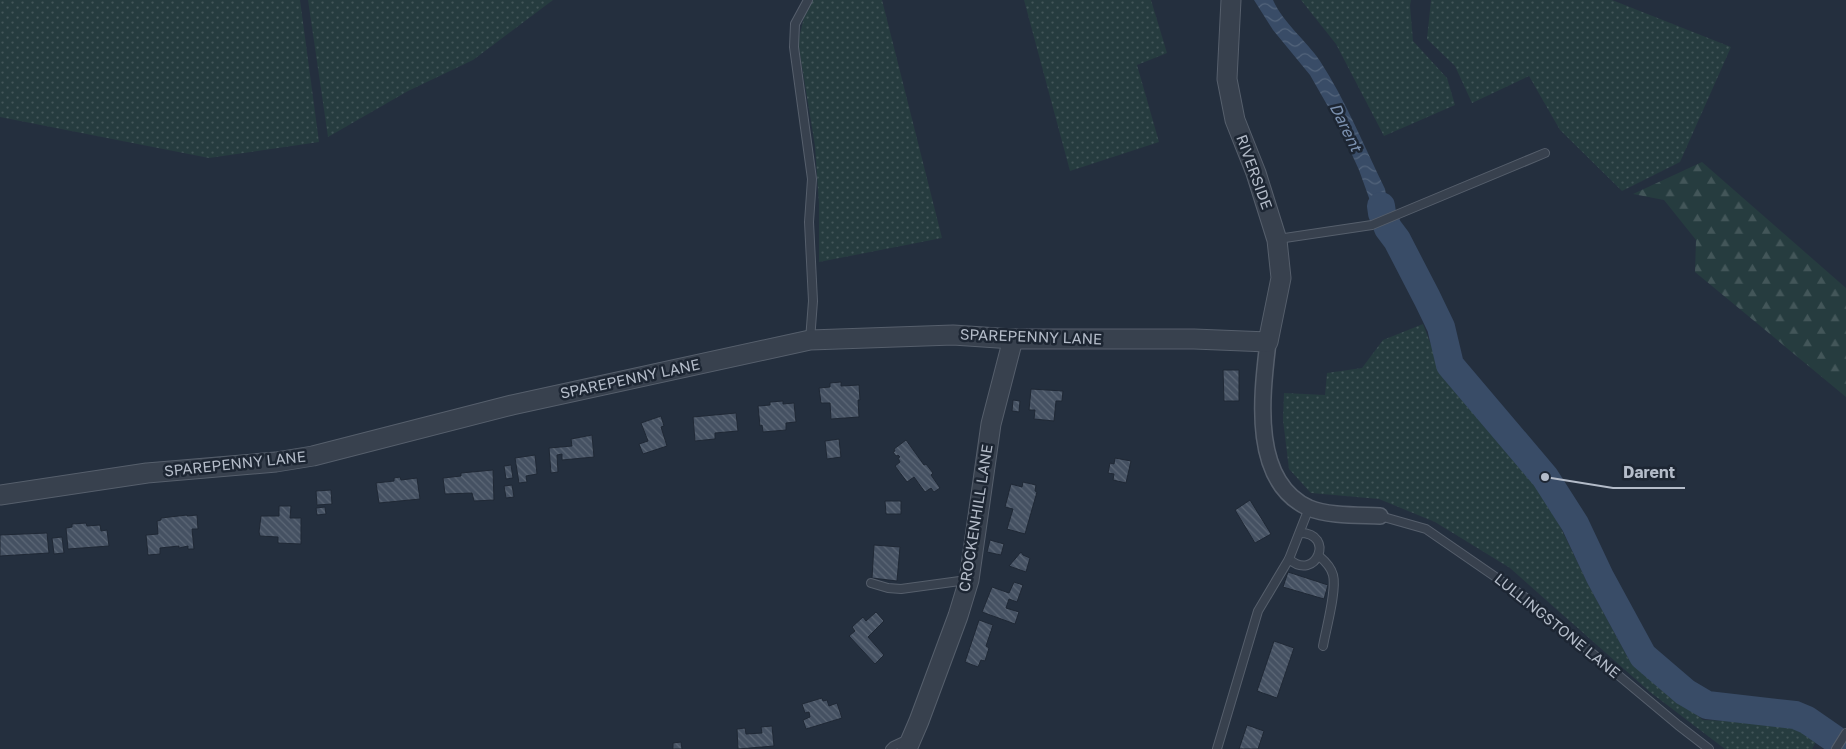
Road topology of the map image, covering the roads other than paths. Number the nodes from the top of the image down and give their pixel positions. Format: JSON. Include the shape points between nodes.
{"nodes":[{"id":1,"x":808,"y":0,"type":"edge"},
{"id":2,"x":1231,"y":0,"type":"edge"},
{"id":3,"x":1545,"y":153,"type":"dead end"},
{"id":4,"x":1277,"y":240,"type":"junction"},
{"id":5,"x":810,"y":340,"type":"junction"},
{"id":6,"x":1013,"y":340,"type":"junction"},
{"id":7,"x":1268,"y":342,"type":"junction"},
{"id":8,"x":0,"y":495,"type":"edge"},
{"id":9,"x":1309,"y":508,"type":"junction"},
{"id":10,"x":1380,"y":516,"type":"joint"},
{"id":11,"x":1300,"y":533,"type":"junction"},
{"id":12,"x":1319,"y":556,"type":"junction"},
{"id":13,"x":1288,"y":560,"type":"junction"},
{"id":14,"x":969,"y":580,"type":"junction"},
{"id":15,"x":870,"y":583,"type":"dead end"},
{"id":16,"x":1323,"y":646,"type":"dead end"},
{"id":17,"x":1845,"y":734,"type":"edge"},
{"id":18,"x":898,"y":746,"type":"edge"},
{"id":19,"x":1217,"y":749,"type":"edge"},
{"id":20,"x":1709,"y":749,"type":"edge"},
{"id":21,"x":1836,"y":749,"type":"edge"}],
"edges":[{"from":1,"to":5,"type":"lane","via":[[795,24],[794,47],[812,179],[809,222],[813,301]]},
{"from":2,"to":4,"type":"street","name":"RIVERSIDE","via":[[1227,79],[1235,120],[1256,172]]},
{"from":3,"to":4,"type":"lane","via":[[1372,225]]},
{"from":4,"to":7,"type":"street","name":"RIVERSIDE","via":[[1281,278]]},
{"from":5,"to":6,"type":"street","name":"SPAREPENNY LANE","via":[[953,335]]},
{"from":5,"to":8,"type":"street","name":"SPAREPENNY LANE","via":[[512,405],[313,456],[147,473]]},
{"from":6,"to":7,"type":"street","name":"SPAREPENNY LANE"},
{"from":6,"to":14,"type":"street","name":"CROCKENHILL LANE","via":[[990,424]]},
{"from":7,"to":9,"type":"street","name":"LULLINGSTONE LANE","via":[[1263,422],[1266,450],[1278,482],[1295,500]]},
{"from":9,"to":10,"type":"street","name":"LULLINGSTONE LANE"},
{"from":9,"to":11,"type":"lane"},
{"from":10,"to":20,"type":"lane","name":"LULLINGSTONE LANE","via":[[1426,529],[1526,598]]},
{"from":11,"to":12,"type":"lane","via":[[1307,533],[1317,541]]},
{"from":11,"to":13,"type":"lane"},
{"from":12,"to":13,"type":"lane","via":[[1306,566]]},
{"from":12,"to":16,"type":"lane","via":[[1334,576]]},
{"from":13,"to":19,"type":"lane","via":[[1258,611]]},
{"from":14,"to":15,"type":"lane","via":[[901,589]]},
{"from":14,"to":18,"type":"street","name":"CROCKENHILL LANE","via":[[958,616]]},
{"from":17,"to":21,"type":"lane"}]}
